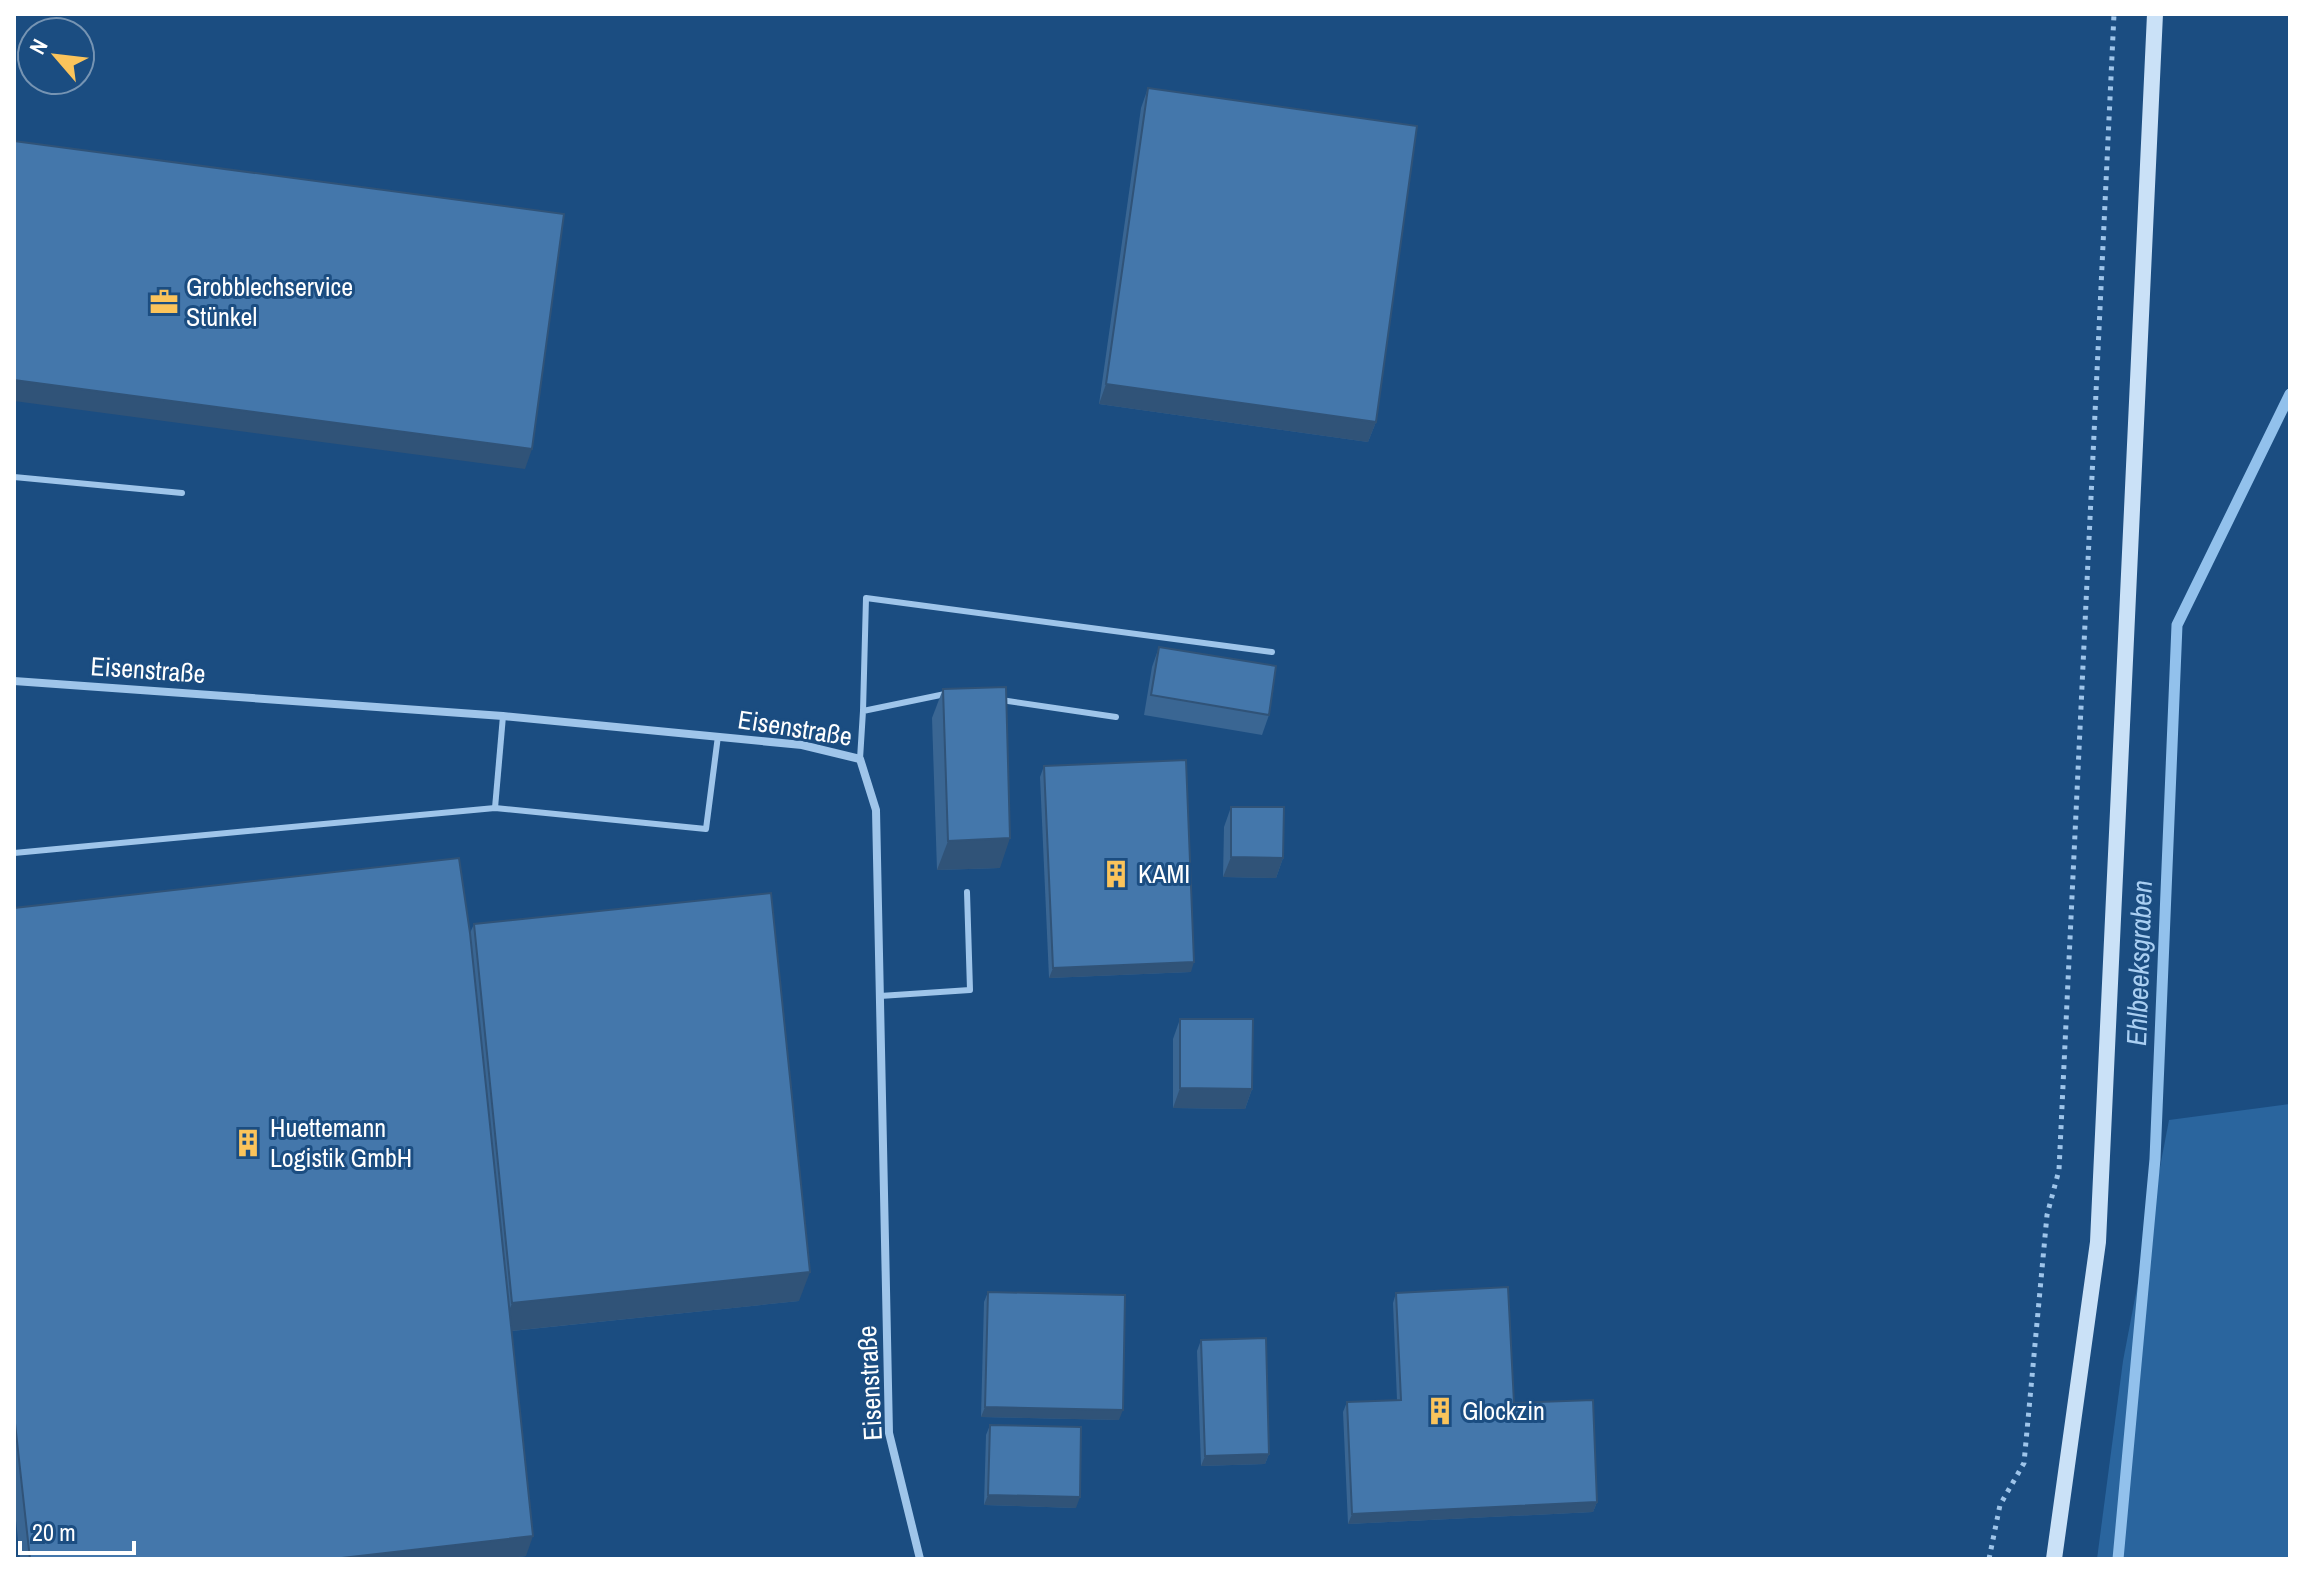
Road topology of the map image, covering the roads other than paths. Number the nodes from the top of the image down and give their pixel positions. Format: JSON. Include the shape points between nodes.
{"nodes":[{"id":1,"x":2155,"y":14,"type":"edge"},
{"id":2,"x":14,"y":477,"type":"edge"},
{"id":3,"x":182,"y":493,"type":"dead end"},
{"id":4,"x":1272,"y":652,"type":"dead end"},
{"id":5,"x":14,"y":681,"type":"edge"},
{"id":6,"x":959,"y":694,"type":"edge"},
{"id":7,"x":990,"y":699,"type":"edge"},
{"id":8,"x":863,"y":711,"type":"junction"},
{"id":9,"x":503,"y":716,"type":"junction"},
{"id":10,"x":1116,"y":717,"type":"dead end"},
{"id":11,"x":718,"y":736,"type":"junction"},
{"id":12,"x":860,"y":759,"type":"junction"},
{"id":13,"x":495,"y":808,"type":"junction"},
{"id":14,"x":14,"y":853,"type":"edge"},
{"id":15,"x":967,"y":892,"type":"dead end"},
{"id":16,"x":880,"y":996,"type":"junction"},
{"id":17,"x":920,"y":1559,"type":"edge"},
{"id":18,"x":2054,"y":1559,"type":"edge"}],
"edges":[{"from":1,"to":18,"type":"main road","via":[[2098,1242]]},
{"from":2,"to":3,"type":"lane"},
{"from":4,"to":8,"type":"lane","via":[[866,598]]},
{"from":5,"to":9,"type":"street","name":"Eisenstraße"},
{"from":6,"to":8,"type":"lane","via":[[944,692]]},
{"from":7,"to":10,"type":"lane"},
{"from":8,"to":12,"type":"lane"},
{"from":9,"to":11,"type":"street","name":"Eisenstraße"},
{"from":9,"to":13,"type":"lane"},
{"from":11,"to":12,"type":"street","name":"Eisenstraße","via":[[802,745]]},
{"from":11,"to":13,"type":"lane","via":[[706,829]]},
{"from":12,"to":16,"type":"street","name":"Eisenstraße","via":[[876,810]]},
{"from":13,"to":14,"type":"lane"},
{"from":15,"to":16,"type":"lane","via":[[970,990]]},
{"from":16,"to":17,"type":"street","name":"Eisenstraße","via":[[889,1433]]}]}
